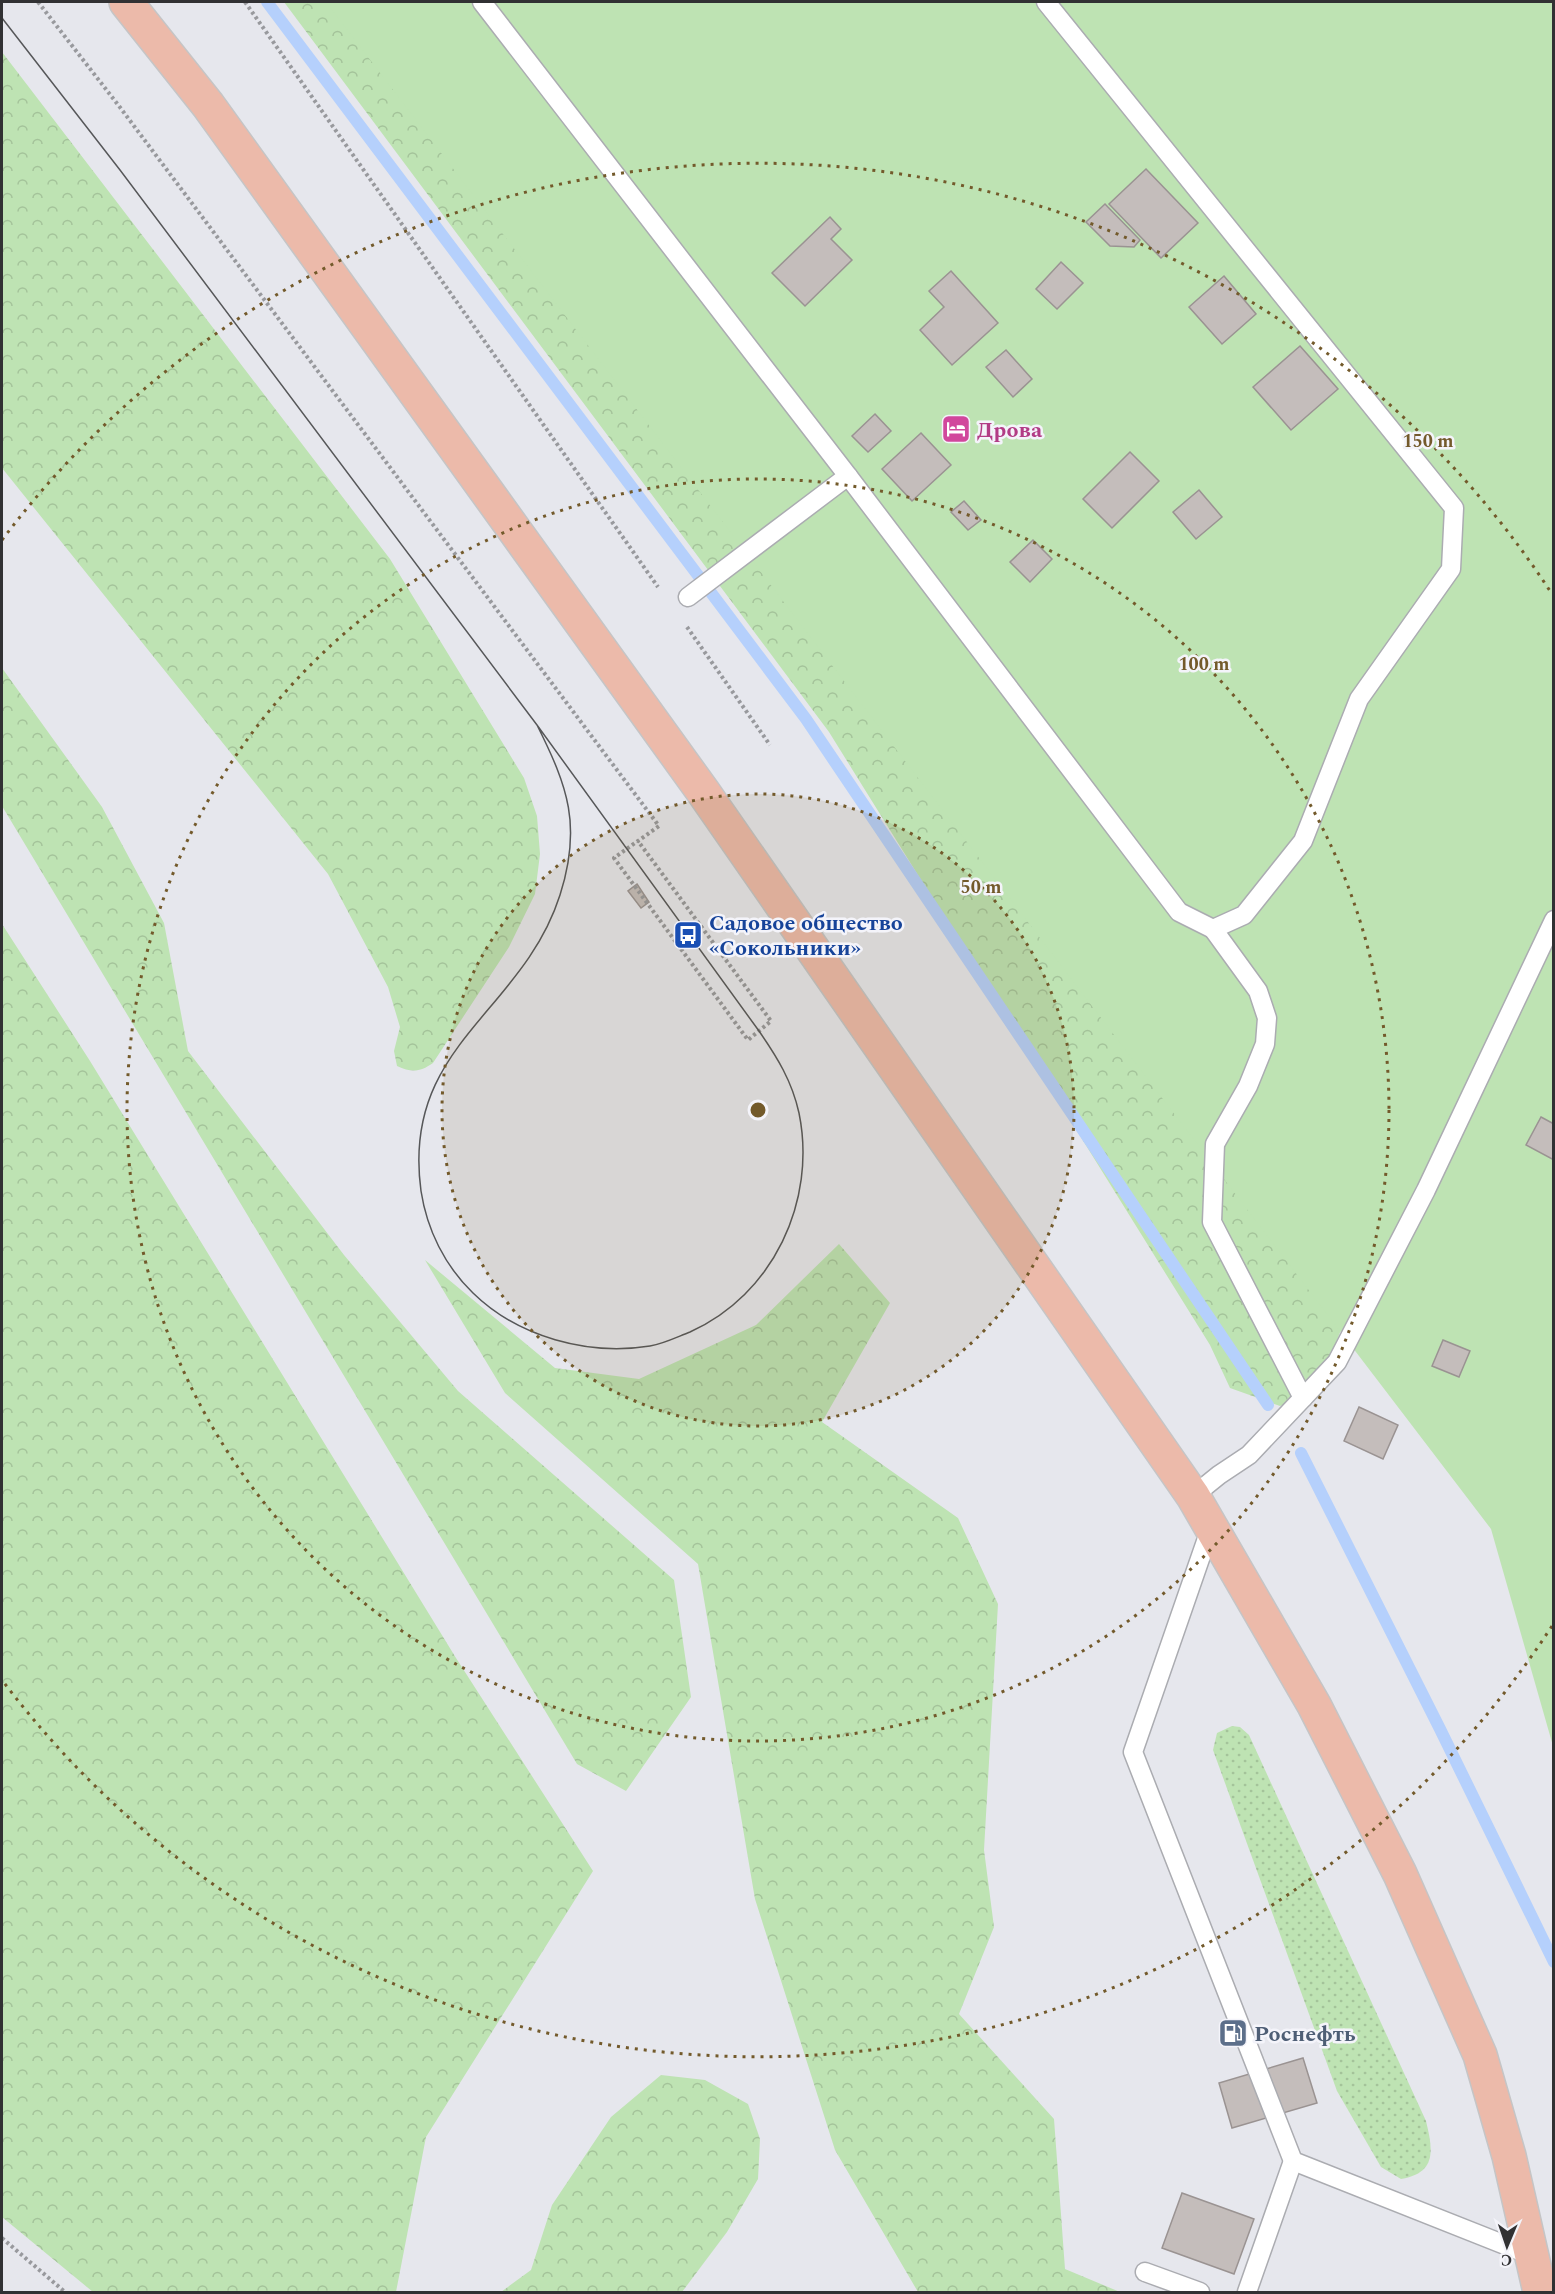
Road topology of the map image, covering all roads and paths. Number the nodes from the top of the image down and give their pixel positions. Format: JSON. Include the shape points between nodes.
{"nodes":[{"id":1,"x":38,"y":2,"type":"edge"},
{"id":2,"x":126,"y":2,"type":"edge"},
{"id":3,"x":245,"y":2,"type":"edge"},
{"id":4,"x":482,"y":2,"type":"edge"},
{"id":5,"x":1046,"y":2,"type":"edge"},
{"id":6,"x":848,"y":476,"type":"junction"},
{"id":7,"x":660,"y":589,"type":"dead end"},
{"id":8,"x":688,"y":597,"type":"dead end"},
{"id":9,"x":680,"y":618,"type":"dead end"},
{"id":10,"x":770,"y":745,"type":"dead end"},
{"id":11,"x":638,"y":841,"type":"junction"},
{"id":12,"x":1554,"y":920,"type":"edge"},
{"id":13,"x":1213,"y":929,"type":"junction"},
{"id":14,"x":1303,"y":1398,"type":"junction"},
{"id":15,"x":1193,"y":1496,"type":"junction"},
{"id":16,"x":1211,"y":1527,"type":"junction"},
{"id":17,"x":1293,"y":2161,"type":"junction"},
{"id":18,"x":2,"y":2238,"type":"edge"},
{"id":19,"x":1533,"y":2256,"type":"junction"},
{"id":20,"x":1145,"y":2271,"type":"dead end"},
{"id":21,"x":65,"y":2292,"type":"edge"},
{"id":22,"x":1200,"y":2292,"type":"edge"},
{"id":23,"x":1247,"y":2292,"type":"edge"},
{"id":24,"x":1540,"y":2292,"type":"edge"}],
"edges":[{"from":1,"to":11,"type":"path","via":[[658,826]]},
{"from":2,"to":15,"type":"main road","via":[[208,105],[704,793]]},
{"from":3,"to":7,"type":"path"},
{"from":4,"to":6,"type":"lane"},
{"from":5,"to":13,"type":"lane","via":[[1454,508],[1451,569],[1359,699],[1303,841],[1244,915]]},
{"from":6,"to":8,"type":"lane"},
{"from":6,"to":13,"type":"lane","via":[[1179,912]]},
{"from":9,"to":10,"type":"path"},
{"from":11,"to":11,"type":"path","via":[[614,858],[747,1040],[771,1021]]},
{"from":12,"to":14,"type":"lane","via":[[1426,1190],[1337,1362]]},
{"from":13,"to":14,"type":"lane","via":[[1258,991],[1267,1018],[1265,1044],[1215,1144],[1212,1222]]},
{"from":14,"to":15,"type":"lane","via":[[1249,1455]]},
{"from":15,"to":16,"type":"main road"},
{"from":16,"to":17,"type":"lane","via":[[1133,1752]]},
{"from":16,"to":19,"type":"main road","via":[[1314,1705],[1424,1927],[1480,2055]]},
{"from":17,"to":19,"type":"lane"},
{"from":17,"to":23,"type":"lane"},
{"from":18,"to":21,"type":"path"},
{"from":19,"to":24,"type":"main road"},
{"from":20,"to":22,"type":"lane"}]}
